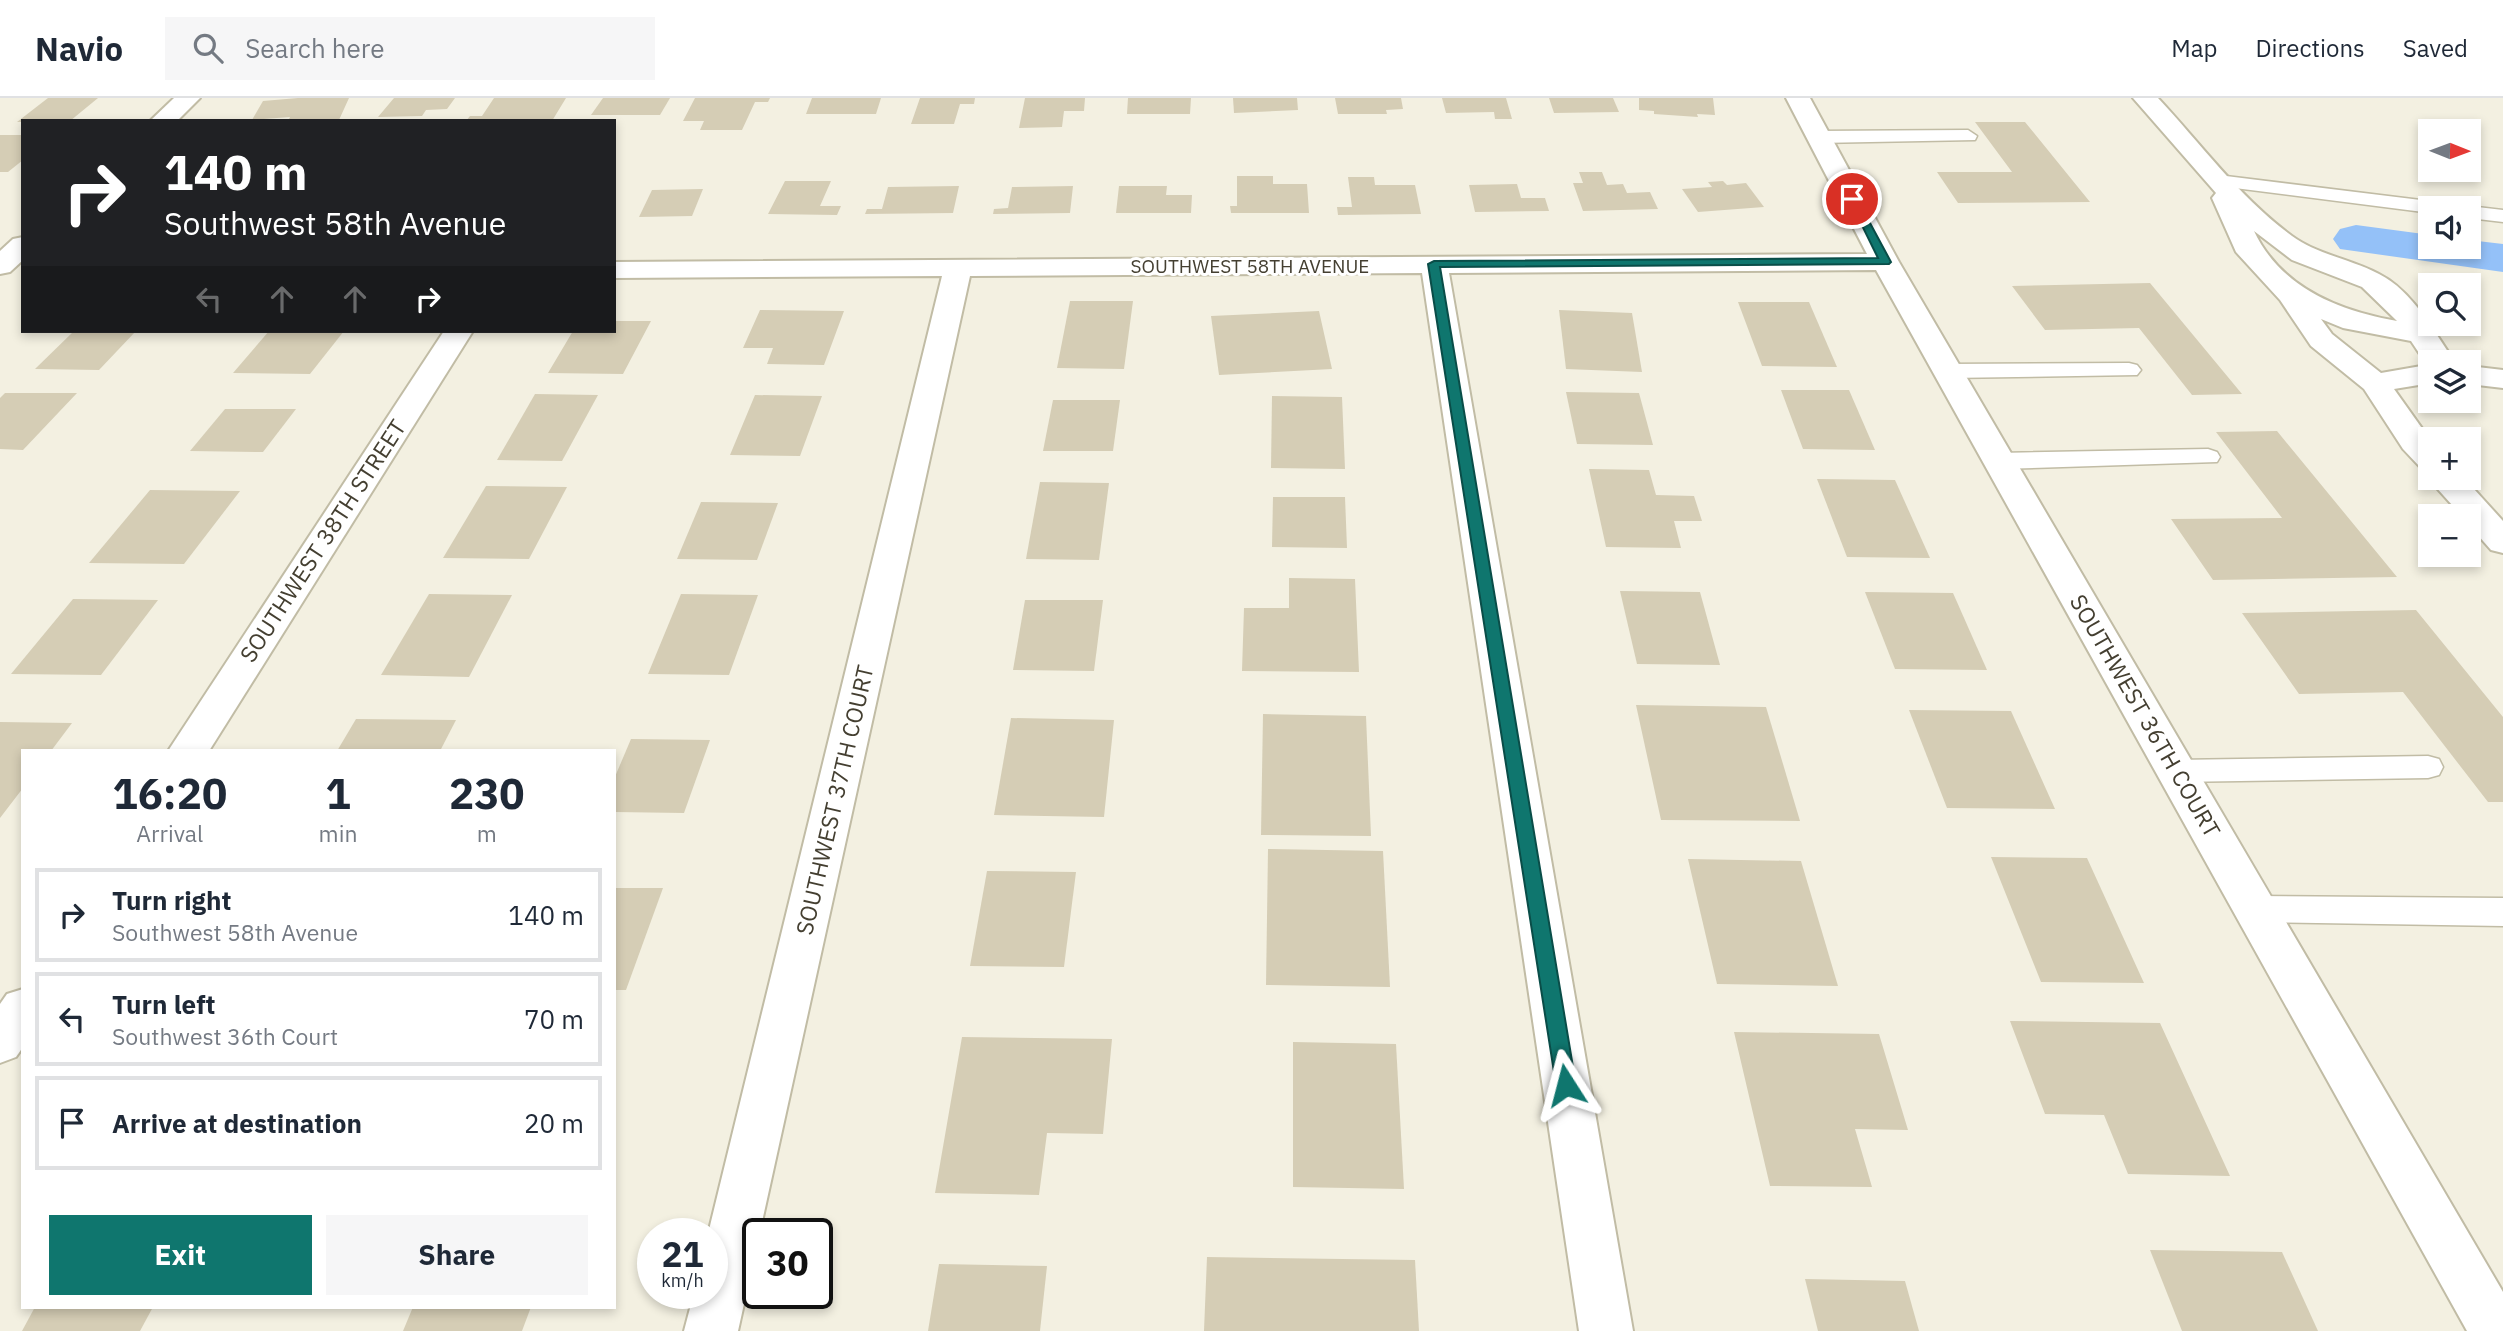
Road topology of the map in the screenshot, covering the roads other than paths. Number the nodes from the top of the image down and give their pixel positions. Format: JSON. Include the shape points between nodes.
{"nodes":[{"id":1,"x":188,"y":98,"type":"edge"},
{"id":2,"x":1798,"y":98,"type":"edge"},
{"id":3,"x":2145,"y":98,"type":"edge"},
{"id":4,"x":164,"y":119,"type":"edge"},
{"id":5,"x":1968,"y":136,"type":"dead end"},
{"id":6,"x":1818,"y":137,"type":"junction"},
{"id":7,"x":2218,"y":181,"type":"junction"},
{"id":8,"x":2418,"y":206,"type":"edge"},
{"id":9,"x":2481,"y":213,"type":"edge"},
{"id":10,"x":2503,"y":216,"type":"edge"},
{"id":11,"x":21,"y":247,"type":"edge"},
{"id":12,"x":1885,"y":262,"type":"junction"},
{"id":13,"x":1434,"y":264,"type":"junction"},
{"id":14,"x":0,"y":266,"type":"edge"},
{"id":15,"x":21,"y":267,"type":"edge"},
{"id":16,"x":958,"y":268,"type":"junction"},
{"id":17,"x":616,"y":270,"type":"edge"},
{"id":18,"x":2291,"y":295,"type":"junction"},
{"id":19,"x":457,"y":333,"type":"edge"},
{"id":20,"x":2418,"y":333,"type":"edge"},
{"id":21,"x":2418,"y":334,"type":"edge"},
{"id":22,"x":2129,"y":370,"type":"dead end"},
{"id":23,"x":1948,"y":371,"type":"junction"},
{"id":24,"x":2418,"y":376,"type":"edge"},
{"id":25,"x":2481,"y":376,"type":"edge"},
{"id":26,"x":2503,"y":379,"type":"edge"},
{"id":27,"x":2375,"y":383,"type":"junction"},
{"id":28,"x":2418,"y":446,"type":"edge"},
{"id":29,"x":2208,"y":457,"type":"dead end"},
{"id":30,"x":2000,"y":461,"type":"junction"},
{"id":31,"x":2457,"y":490,"type":"edge"},
{"id":32,"x":2503,"y":541,"type":"edge"},
{"id":33,"x":189,"y":749,"type":"edge"},
{"id":34,"x":2428,"y":767,"type":"dead end"},
{"id":35,"x":2176,"y":771,"type":"junction"},
{"id":36,"x":2255,"y":909,"type":"junction"},
{"id":37,"x":2503,"y":912,"type":"edge"},
{"id":38,"x":21,"y":1011,"type":"edge"},
{"id":39,"x":0,"y":1043,"type":"edge"},
{"id":40,"x":711,"y":1331,"type":"edge"},
{"id":41,"x":1606,"y":1331,"type":"edge"},
{"id":42,"x":2496,"y":1331,"type":"edge"}],
"edges":[{"from":1,"to":4,"type":"street"},
{"from":2,"to":6,"type":"street","name":"SOUTHWEST 36TH COURT"},
{"from":3,"to":7,"type":"street"},
{"from":5,"to":6,"type":"lane"},
{"from":6,"to":12,"type":"street","name":"SOUTHWEST 36TH COURT"},
{"from":7,"to":8,"type":"lane"},
{"from":7,"to":18,"type":"street","via":[[2250,251]]},
{"from":7,"to":20,"type":"street","via":[[2295,251],[2375,283]]},
{"from":9,"to":10,"type":"lane"},
{"from":11,"to":14,"type":"street"},
{"from":12,"to":13,"type":"street","name":"SOUTHWEST 58TH AVENUE"},
{"from":12,"to":23,"type":"street","name":"SOUTHWEST 36TH COURT"},
{"from":13,"to":16,"type":"street","name":"SOUTHWEST 58TH AVENUE"},
{"from":13,"to":41,"type":"street"},
{"from":14,"to":15,"type":"street"},
{"from":16,"to":17,"type":"street","name":"SOUTHWEST 58TH AVENUE"},
{"from":16,"to":40,"type":"street","name":"SOUTHWEST 37TH COURT"},
{"from":18,"to":21,"type":"street","via":[[2353,322]]},
{"from":18,"to":27,"type":"street","via":[[2321,340]]},
{"from":19,"to":33,"type":"street","name":"SOUTHWEST 38TH STREET"},
{"from":22,"to":23,"type":"lane"},
{"from":23,"to":30,"type":"street","name":"SOUTHWEST 36TH COURT"},
{"from":24,"to":27,"type":"street"},
{"from":25,"to":26,"type":"street"},
{"from":27,"to":28,"type":"street"},
{"from":29,"to":30,"type":"lane"},
{"from":30,"to":35,"type":"street","name":"SOUTHWEST 36TH COURT"},
{"from":31,"to":32,"type":"street"},
{"from":34,"to":35,"type":"lane"},
{"from":35,"to":36,"type":"street","name":"SOUTHWEST 36TH COURT"},
{"from":36,"to":37,"type":"lane"},
{"from":36,"to":42,"type":"street","name":"SOUTHWEST 36TH COURT"},
{"from":38,"to":39,"type":"street"}]}
